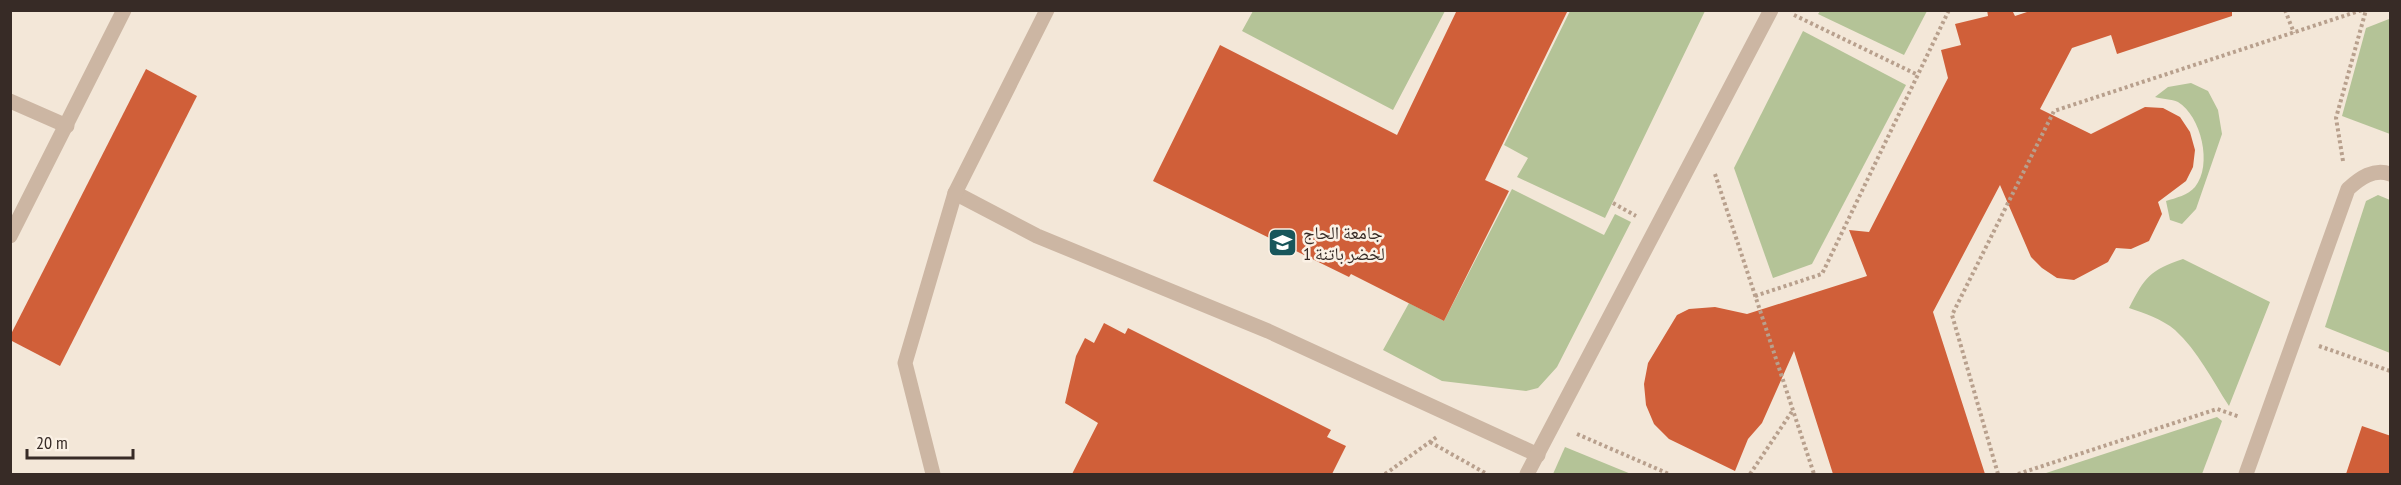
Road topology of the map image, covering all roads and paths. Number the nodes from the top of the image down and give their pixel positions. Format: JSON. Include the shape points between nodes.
{"nodes":[{"id":1,"x":124,"y":10,"type":"edge"},
{"id":2,"x":1047,"y":10,"type":"edge"},
{"id":3,"x":1771,"y":10,"type":"edge"},
{"id":4,"x":1786,"y":10,"type":"edge"},
{"id":5,"x":1948,"y":10,"type":"edge"},
{"id":6,"x":2285,"y":10,"type":"edge"},
{"id":7,"x":2364,"y":10,"type":"edge"},
{"id":8,"x":2294,"y":33,"type":"junction"},
{"id":9,"x":1918,"y":75,"type":"junction"},
{"id":10,"x":10,"y":101,"type":"edge"},
{"id":11,"x":67,"y":126,"type":"junction"},
{"id":12,"x":1704,"y":139,"type":"junction"},
{"id":13,"x":2391,"y":174,"type":"edge"},
{"id":14,"x":2348,"y":189,"type":"junction"},
{"id":15,"x":956,"y":193,"type":"junction"},
{"id":16,"x":10,"y":236,"type":"edge"},
{"id":17,"x":1755,"y":296,"type":"junction"},
{"id":18,"x":2296,"y":339,"type":"junction"},
{"id":19,"x":2391,"y":371,"type":"edge"},
{"id":20,"x":1793,"y":410,"type":"junction"},
{"id":21,"x":1461,"y":419,"type":"junction"},
{"id":22,"x":1554,"y":424,"type":"junction"},
{"id":23,"x":2263,"y":426,"type":"junction"},
{"id":24,"x":1430,"y":442,"type":"junction"},
{"id":25,"x":1538,"y":454,"type":"junction"},
{"id":26,"x":933,"y":474,"type":"edge"},
{"id":27,"x":1385,"y":474,"type":"edge"},
{"id":28,"x":1487,"y":474,"type":"edge"},
{"id":29,"x":1527,"y":474,"type":"edge"},
{"id":30,"x":1669,"y":474,"type":"edge"},
{"id":31,"x":1750,"y":474,"type":"edge"},
{"id":32,"x":1814,"y":474,"type":"edge"},
{"id":33,"x":1998,"y":474,"type":"edge"},
{"id":34,"x":2018,"y":474,"type":"edge"},
{"id":35,"x":2246,"y":474,"type":"edge"}],
"edges":[{"from":1,"to":11,"type":"street"},
{"from":2,"to":15,"type":"street"},
{"from":3,"to":12,"type":"street"},
{"from":4,"to":9,"type":"path"},
{"from":5,"to":9,"type":"path"},
{"from":6,"to":8,"type":"path"},
{"from":7,"to":8,"type":"path"},
{"from":7,"to":14,"type":"path","via":[[2336,118]]},
{"from":8,"to":33,"type":"path","via":[[2054,111],[1952,315]]},
{"from":9,"to":17,"type":"path","via":[[1822,274]]},
{"from":10,"to":11,"type":"street"},
{"from":11,"to":16,"type":"street"},
{"from":12,"to":17,"type":"path"},
{"from":12,"to":22,"type":"street"},
{"from":13,"to":14,"type":"street","via":[[2372,173]]},
{"from":14,"to":18,"type":"street"},
{"from":15,"to":21,"type":"street","via":[[1037,236],[1268,331]]},
{"from":15,"to":26,"type":"street","via":[[905,363]]},
{"from":17,"to":20,"type":"path"},
{"from":18,"to":19,"type":"path"},
{"from":18,"to":23,"type":"street"},
{"from":20,"to":31,"type":"path"},
{"from":20,"to":32,"type":"path"},
{"from":21,"to":24,"type":"path"},
{"from":21,"to":25,"type":"street"},
{"from":22,"to":25,"type":"street"},
{"from":22,"to":30,"type":"path"},
{"from":23,"to":34,"type":"path","via":[[2217,409]]},
{"from":23,"to":35,"type":"street"},
{"from":24,"to":27,"type":"path"},
{"from":24,"to":28,"type":"path"},
{"from":25,"to":29,"type":"street"}]}
